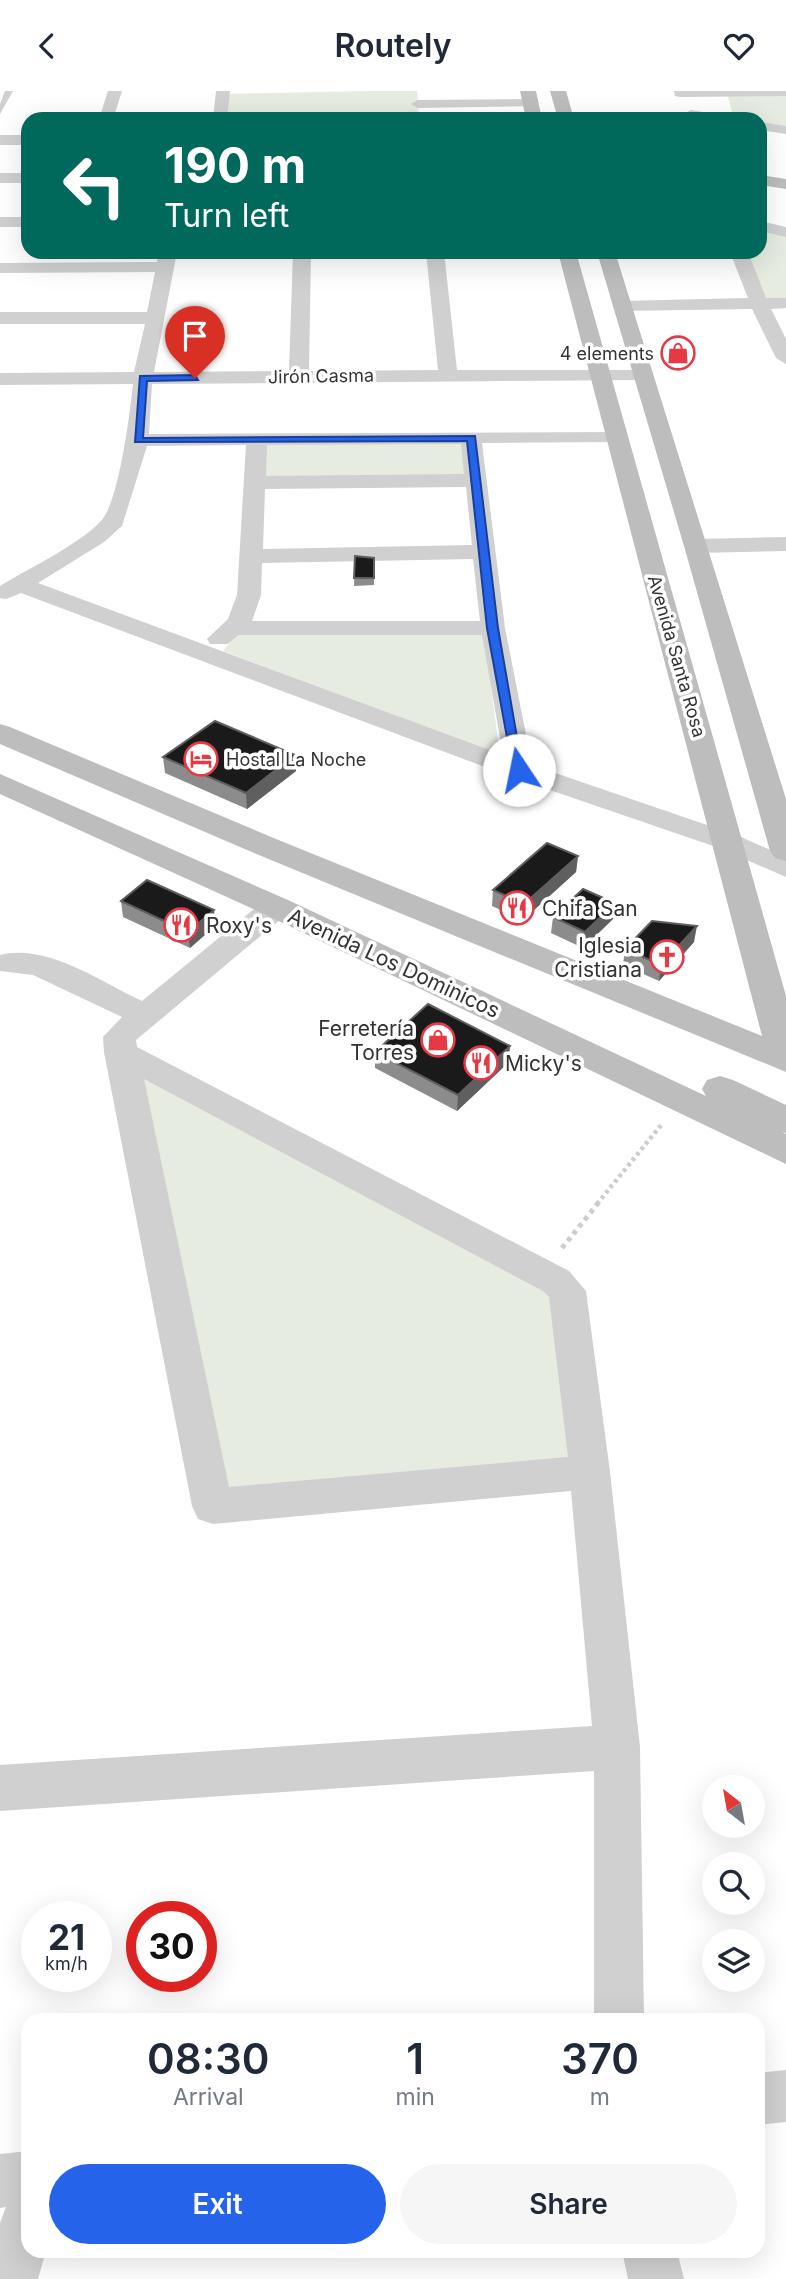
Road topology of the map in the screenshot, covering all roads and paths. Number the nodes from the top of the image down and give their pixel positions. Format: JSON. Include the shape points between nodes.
{"nodes":[{"id":1,"x":9,"y":91,"type":"edge"},
{"id":2,"x":115,"y":91,"type":"edge"},
{"id":3,"x":223,"y":91,"type":"edge"},
{"id":4,"x":558,"y":91,"type":"edge"},
{"id":5,"x":680,"y":92,"type":"edge"},
{"id":6,"x":784,"y":92,"type":"edge"},
{"id":7,"x":531,"y":104,"type":"edge"},
{"id":8,"x":418,"y":105,"type":"edge"},
{"id":9,"x":0,"y":112,"type":"edge"},
{"id":10,"x":108,"y":112,"type":"edge"},
{"id":11,"x":221,"y":112,"type":"edge"},
{"id":12,"x":564,"y":112,"type":"edge"},
{"id":13,"x":686,"y":112,"type":"edge"},
{"id":14,"x":767,"y":126,"type":"edge"},
{"id":15,"x":786,"y":130,"type":"edge"},
{"id":16,"x":0,"y":140,"type":"edge"},
{"id":17,"x":21,"y":140,"type":"edge"},
{"id":18,"x":767,"y":170,"type":"edge"},
{"id":19,"x":786,"y":174,"type":"edge"},
{"id":20,"x":0,"y":178,"type":"edge"},
{"id":21,"x":21,"y":178,"type":"edge"},
{"id":22,"x":767,"y":181,"type":"edge"},
{"id":23,"x":786,"y":184,"type":"edge"},
{"id":24,"x":0,"y":222,"type":"edge"},
{"id":25,"x":21,"y":222,"type":"edge"},
{"id":26,"x":767,"y":228,"type":"edge"},
{"id":27,"x":786,"y":232,"type":"edge"},
{"id":28,"x":302,"y":259,"type":"edge"},
{"id":29,"x":436,"y":259,"type":"edge"},
{"id":30,"x":568,"y":259,"type":"edge"},
{"id":31,"x":608,"y":259,"type":"edge"},
{"id":32,"x":742,"y":259,"type":"edge"},
{"id":33,"x":166,"y":260,"type":"edge"},
{"id":34,"x":0,"y":268,"type":"edge"},
{"id":35,"x":786,"y":303,"type":"edge"},
{"id":36,"x":759,"y":304,"type":"junction"},
{"id":37,"x":621,"y":306,"type":"junction"},
{"id":38,"x":155,"y":317,"type":"junction"},
{"id":39,"x":0,"y":318,"type":"edge"},
{"id":40,"x":786,"y":358,"type":"edge"},
{"id":41,"x":598,"y":374,"type":"junction"},
{"id":42,"x":642,"y":374,"type":"junction"},
{"id":43,"x":448,"y":375,"type":"junction"},
{"id":44,"x":299,"y":377,"type":"junction"},
{"id":45,"x":143,"y":378,"type":"junction"},
{"id":46,"x":1,"y":383,"type":"edge"},
{"id":47,"x":616,"y":436,"type":"junction"},
{"id":48,"x":471,"y":438,"type":"junction"},
{"id":49,"x":257,"y":439,"type":"junction"},
{"id":50,"x":138,"y":440,"type":"junction"},
{"id":51,"x":476,"y":479,"type":"junction"},
{"id":52,"x":255,"y":482,"type":"junction"},
{"id":53,"x":786,"y":544,"type":"edge"},
{"id":54,"x":697,"y":546,"type":"junction"},
{"id":55,"x":484,"y":552,"type":"junction"},
{"id":56,"x":251,"y":556,"type":"junction"},
{"id":57,"x":10,"y":590,"type":"edge"},
{"id":58,"x":231,"y":628,"type":"junction"},
{"id":59,"x":493,"y":628,"type":"junction"},
{"id":60,"x":202,"y":652,"type":"junction"},
{"id":61,"x":0,"y":715,"type":"edge"},
{"id":62,"x":0,"y":733,"type":"edge"},
{"id":63,"x":0,"y":765,"type":"edge"},
{"id":64,"x":519,"y":770,"type":"junction"},
{"id":65,"x":0,"y":783,"type":"edge"},
{"id":66,"x":729,"y":842,"type":"junction"},
{"id":67,"x":786,"y":851,"type":"edge"},
{"id":68,"x":786,"y":868,"type":"edge"},
{"id":69,"x":275,"y":907,"type":"junction"},
{"id":70,"x":9,"y":963,"type":"dead end"},
{"id":71,"x":144,"y":1016,"type":"junction"},
{"id":72,"x":784,"y":1049,"type":"edge"},
{"id":73,"x":120,"y":1052,"type":"junction"},
{"id":74,"x":681,"y":1099,"type":"junction"},
{"id":75,"x":786,"y":1120,"type":"edge"},
{"id":76,"x":786,"y":1150,"type":"edge"},
{"id":77,"x":542,"y":1273,"type":"junction"},
{"id":78,"x":590,"y":1472,"type":"junction"},
{"id":79,"x":617,"y":1747,"type":"junction"},
{"id":80,"x":0,"y":1788,"type":"edge"},
{"id":81,"x":619,"y":2013,"type":"edge"},
{"id":82,"x":786,"y":2097,"type":"edge"},
{"id":83,"x":765,"y":2098,"type":"edge"},
{"id":84,"x":21,"y":2179,"type":"edge"},
{"id":85,"x":0,"y":2181,"type":"edge"},
{"id":86,"x":21,"y":2244,"type":"edge"},
{"id":87,"x":652,"y":2258,"type":"edge"},
{"id":88,"x":10,"y":2279,"type":"edge"},
{"id":89,"x":656,"y":2279,"type":"edge"}],
"edges":[{"from":1,"to":9,"type":"lane"},
{"from":2,"to":10,"type":"street"},
{"from":3,"to":11,"type":"street"},
{"from":4,"to":12,"type":"main road"},
{"from":5,"to":6,"type":"street"},
{"from":5,"to":13,"type":"street"},
{"from":7,"to":8,"type":"street"},
{"from":14,"to":15,"type":"street"},
{"from":16,"to":17,"type":"street"},
{"from":18,"to":19,"type":"main road"},
{"from":20,"to":21,"type":"street"},
{"from":22,"to":23,"type":"main road"},
{"from":24,"to":25,"type":"street"},
{"from":26,"to":27,"type":"street"},
{"from":28,"to":44,"type":"street"},
{"from":29,"to":43,"type":"street"},
{"from":30,"to":41,"type":"main road","name":"Avenida Santa Rosa"},
{"from":31,"to":37,"type":"main road"},
{"from":32,"to":36,"type":"street"},
{"from":33,"to":34,"type":"street"},
{"from":33,"to":38,"type":"street"},
{"from":35,"to":36,"type":"street"},
{"from":36,"to":37,"type":"street"},
{"from":36,"to":40,"type":"street"},
{"from":37,"to":42,"type":"main road"},
{"from":38,"to":39,"type":"street"},
{"from":38,"to":45,"type":"street"},
{"from":41,"to":42,"type":"street","name":"Jirón Casma"},
{"from":41,"to":43,"type":"street","name":"Jirón Casma"},
{"from":41,"to":47,"type":"main road","name":"Avenida Santa Rosa"},
{"from":42,"to":54,"type":"main road"},
{"from":43,"to":44,"type":"street","name":"Jirón Casma"},
{"from":44,"to":45,"type":"street","name":"Jirón Casma"},
{"from":45,"to":46,"type":"street","name":"Jirón Casma"},
{"from":45,"to":50,"type":"street"},
{"from":47,"to":48,"type":"street"},
{"from":47,"to":66,"type":"main road","name":"Avenida Santa Rosa"},
{"from":48,"to":49,"type":"street"},
{"from":48,"to":51,"type":"street"},
{"from":49,"to":50,"type":"street"},
{"from":49,"to":52,"type":"street"},
{"from":50,"to":57,"type":"street","via":[[114,521]]},
{"from":51,"to":52,"type":"street"},
{"from":51,"to":55,"type":"street"},
{"from":52,"to":56,"type":"street"},
{"from":53,"to":54,"type":"street"},
{"from":54,"to":67,"type":"main road"},
{"from":55,"to":56,"type":"street"},
{"from":55,"to":59,"type":"street"},
{"from":56,"to":58,"type":"street","via":[[249,595],[239,622]]},
{"from":57,"to":60,"type":"street"},
{"from":58,"to":59,"type":"street"},
{"from":58,"to":60,"type":"street"},
{"from":59,"to":64,"type":"street"},
{"from":60,"to":64,"type":"street"},
{"from":61,"to":72,"type":"main road"},
{"from":62,"to":72,"type":"main road","via":[[328,872]]},
{"from":63,"to":75,"type":"main road","name":"Avenida Los Dominicos","via":[[294,892]]},
{"from":64,"to":66,"type":"street"},
{"from":65,"to":69,"type":"main road","name":"Avenida Los Dominicos"},
{"from":66,"to":68,"type":"street"},
{"from":66,"to":72,"type":"main road","name":"Avenida Santa Rosa"},
{"from":69,"to":71,"type":"street"},
{"from":69,"to":74,"type":"main road","name":"Avenida Los Dominicos"},
{"from":70,"to":71,"type":"street","via":[[39,965]]},
{"from":71,"to":73,"type":"street","via":[[119,1037]]},
{"from":73,"to":77,"type":"street"},
{"from":73,"to":78,"type":"street","via":[[213,1506]]},
{"from":74,"to":76,"type":"main road","name":"Avenida Los Dominicos"},
{"from":74,"to":77,"type":"path"},
{"from":77,"to":78,"type":"street","via":[[566,1291]]},
{"from":78,"to":79,"type":"street"},
{"from":79,"to":80,"type":"street"},
{"from":79,"to":81,"type":"street"},
{"from":82,"to":83,"type":"street"},
{"from":84,"to":85,"type":"street"},
{"from":86,"to":88,"type":"street"},
{"from":87,"to":89,"type":"street"}]}
